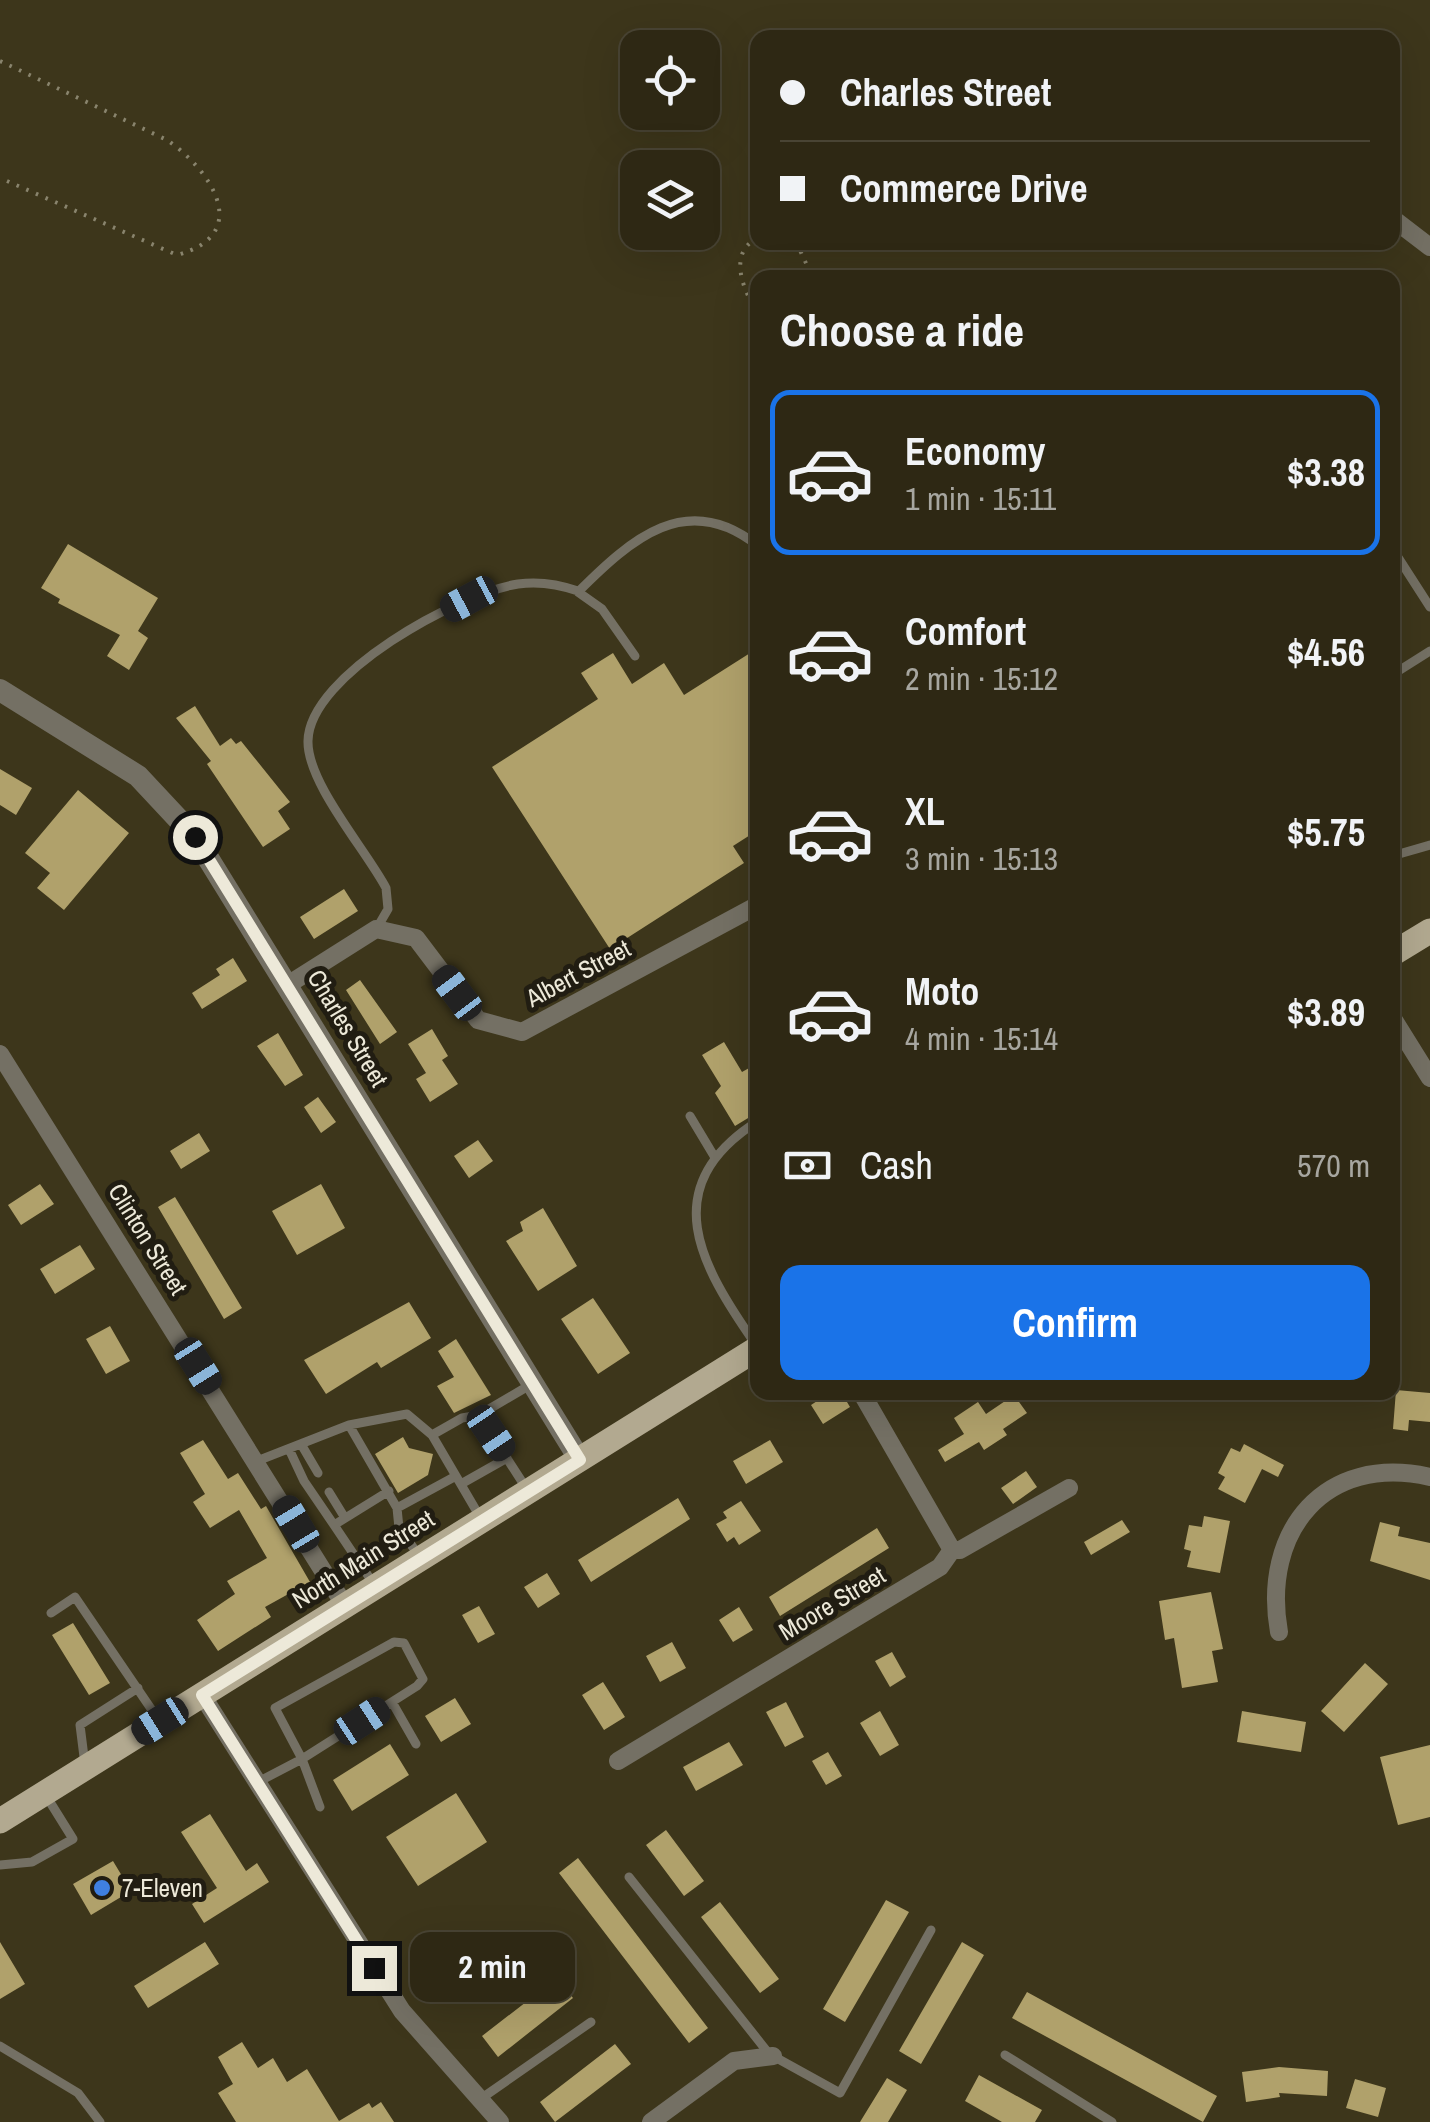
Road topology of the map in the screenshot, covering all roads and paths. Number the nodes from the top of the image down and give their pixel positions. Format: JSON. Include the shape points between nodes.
{"nodes":[{"id":1,"x":0,"y":61,"type":"edge"},
{"id":2,"x":0,"y":178,"type":"edge"},
{"id":3,"x":1400,"y":224,"type":"edge"},
{"id":4,"x":750,"y":242,"type":"edge"},
{"id":5,"x":1430,"y":247,"type":"edge"},
{"id":6,"x":750,"y":294,"type":"edge"},
{"id":7,"x":750,"y":541,"type":"edge"},
{"id":8,"x":1400,"y":560,"type":"edge"},
{"id":9,"x":578,"y":592,"type":"junction"},
{"id":10,"x":1430,"y":607,"type":"edge"},
{"id":11,"x":1430,"y":651,"type":"edge"},
{"id":12,"x":635,"y":656,"type":"dead end"},
{"id":13,"x":1400,"y":670,"type":"edge"},
{"id":14,"x":0,"y":690,"type":"edge"},
{"id":15,"x":1430,"y":845,"type":"edge"},
{"id":16,"x":1400,"y":854,"type":"edge"},
{"id":17,"x":750,"y":910,"type":"edge"},
{"id":18,"x":376,"y":928,"type":"junction"},
{"id":19,"x":1430,"y":931,"type":"edge"},
{"id":20,"x":1400,"y":949,"type":"edge"},
{"id":21,"x":289,"y":984,"type":"junction"},
{"id":22,"x":1400,"y":1031,"type":"edge"},
{"id":23,"x":0,"y":1054,"type":"edge"},
{"id":24,"x":1430,"y":1078,"type":"edge"},
{"id":25,"x":690,"y":1116,"type":"dead end"},
{"id":26,"x":750,"y":1127,"type":"edge"},
{"id":27,"x":714,"y":1156,"type":"junction"},
{"id":28,"x":750,"y":1336,"type":"edge"},
{"id":29,"x":750,"y":1352,"type":"edge"},
{"id":30,"x":532,"y":1384,"type":"junction"},
{"id":31,"x":866,"y":1400,"type":"edge"},
{"id":32,"x":479,"y":1415,"type":"junction"},
{"id":33,"x":349,"y":1425,"type":"junction"},
{"id":34,"x":491,"y":1433,"type":"junction"},
{"id":35,"x":432,"y":1434,"type":"junction"},
{"id":36,"x":479,"y":1439,"type":"dead end"},
{"id":37,"x":301,"y":1444,"type":"junction"},
{"id":38,"x":289,"y":1448,"type":"junction"},
{"id":39,"x":507,"y":1458,"type":"junction"},
{"id":40,"x":580,"y":1460,"type":"junction"},
{"id":41,"x":258,"y":1461,"type":"junction"},
{"id":42,"x":318,"y":1473,"type":"dead end"},
{"id":43,"x":1430,"y":1477,"type":"edge"},
{"id":44,"x":458,"y":1480,"type":"junction"},
{"id":45,"x":1069,"y":1488,"type":"dead end"},
{"id":46,"x":389,"y":1491,"type":"junction"},
{"id":47,"x":529,"y":1491,"type":"junction"},
{"id":48,"x":329,"y":1492,"type":"dead end"},
{"id":49,"x":397,"y":1508,"type":"junction"},
{"id":50,"x":345,"y":1518,"type":"junction"},
{"id":51,"x":482,"y":1520,"type":"junction"},
{"id":52,"x":334,"y":1525,"type":"junction"},
{"id":53,"x":952,"y":1550,"type":"junction"},
{"id":54,"x":420,"y":1557,"type":"junction"},
{"id":55,"x":375,"y":1586,"type":"junction"},
{"id":56,"x":345,"y":1606,"type":"junction"},
{"id":57,"x":51,"y":1613,"type":"dead end"},
{"id":58,"x":1279,"y":1632,"type":"dead end"},
{"id":59,"x":138,"y":1688,"type":"junction"},
{"id":60,"x":202,"y":1695,"type":"junction"},
{"id":61,"x":392,"y":1702,"type":"junction"},
{"id":62,"x":160,"y":1721,"type":"junction"},
{"id":63,"x":416,"y":1744,"type":"dead end"},
{"id":64,"x":302,"y":1759,"type":"junction"},
{"id":65,"x":618,"y":1761,"type":"dead end"},
{"id":66,"x":86,"y":1767,"type":"junction"},
{"id":67,"x":256,"y":1783,"type":"junction"},
{"id":68,"x":44,"y":1793,"type":"junction"},
{"id":69,"x":320,"y":1807,"type":"dead end"},
{"id":70,"x":0,"y":1821,"type":"edge"},
{"id":71,"x":0,"y":1866,"type":"edge"},
{"id":72,"x":629,"y":1877,"type":"dead end"},
{"id":73,"x":932,"y":1930,"type":"dead end"},
{"id":74,"x":591,"y":2022,"type":"dead end"},
{"id":75,"x":0,"y":2046,"type":"edge"},
{"id":76,"x":1005,"y":2055,"type":"dead end"},
{"id":77,"x":771,"y":2056,"type":"junction"},
{"id":78,"x":479,"y":2100,"type":"junction"},
{"id":79,"x":100,"y":2122,"type":"edge"},
{"id":80,"x":500,"y":2122,"type":"edge"},
{"id":81,"x":651,"y":2122,"type":"edge"},
{"id":82,"x":1112,"y":2122,"type":"edge"}],
"edges":[{"from":1,"to":2,"type":"path","via":[[192,157],[220,204],[217,228],[198,249],[177,255]]},
{"from":3,"to":5,"type":"street"},
{"from":4,"to":6,"type":"path","via":[[740,258]]},
{"from":7,"to":9,"type":"lane","via":[[716,522],[670,523],[630,546]]},
{"from":8,"to":10,"type":"lane"},
{"from":9,"to":12,"type":"lane","via":[[602,609]]},
{"from":9,"to":18,"type":"lane","via":[[534,582],[469,599],[356,668],[317,709],[309,730],[310,760],[388,895],[387,914]]},
{"from":11,"to":13,"type":"lane"},
{"from":14,"to":21,"type":"street","name":"Charles Street","via":[[138,776],[195,837]]},
{"from":15,"to":16,"type":"lane"},
{"from":17,"to":18,"type":"street","name":"Albert Street","via":[[522,1032],[478,1020],[416,938]]},
{"from":18,"to":21,"type":"street"},
{"from":19,"to":20,"type":"main road"},
{"from":21,"to":30,"type":"street","name":"Charles Street"},
{"from":22,"to":24,"type":"street"},
{"from":23,"to":41,"type":"street","name":"Clinton Street"},
{"from":25,"to":27,"type":"lane"},
{"from":26,"to":27,"type":"lane"},
{"from":27,"to":28,"type":"lane","via":[[696,1211],[700,1252]]},
{"from":29,"to":40,"type":"main road","name":"North Main Street"},
{"from":30,"to":32,"type":"lane"},
{"from":30,"to":40,"type":"street","name":"Charles Street"},
{"from":31,"to":53,"type":"street"},
{"from":32,"to":34,"type":"lane"},
{"from":32,"to":35,"type":"lane"},
{"from":33,"to":35,"type":"lane","via":[[407,1414]]},
{"from":33,"to":37,"type":"lane"},
{"from":33,"to":46,"type":"lane"},
{"from":34,"to":36,"type":"lane"},
{"from":34,"to":39,"type":"lane"},
{"from":35,"to":44,"type":"lane"},
{"from":37,"to":38,"type":"lane"},
{"from":37,"to":42,"type":"lane"},
{"from":38,"to":41,"type":"lane"},
{"from":38,"to":52,"type":"lane"},
{"from":39,"to":44,"type":"lane"},
{"from":39,"to":47,"type":"lane"},
{"from":40,"to":47,"type":"main road","name":"North Main Street"},
{"from":41,"to":56,"type":"street","name":"Clinton Street"},
{"from":43,"to":58,"type":"street","via":[[1359,1476],[1306,1510],[1278,1563]]},
{"from":44,"to":49,"type":"lane"},
{"from":44,"to":51,"type":"lane"},
{"from":45,"to":53,"type":"street","name":"Moore Street"},
{"from":46,"to":49,"type":"lane"},
{"from":46,"to":50,"type":"lane"},
{"from":47,"to":51,"type":"main road","name":"North Main Street"},
{"from":48,"to":50,"type":"lane"},
{"from":49,"to":54,"type":"lane","via":[[399,1528]]},
{"from":50,"to":52,"type":"lane"},
{"from":51,"to":54,"type":"main road","name":"North Main Street"},
{"from":52,"to":55,"type":"lane"},
{"from":53,"to":65,"type":"street","name":"Moore Street","via":[[940,1567]]},
{"from":54,"to":55,"type":"main road","name":"North Main Street"},
{"from":55,"to":56,"type":"main road","name":"North Main Street"},
{"from":56,"to":60,"type":"main road","name":"North Main Street"},
{"from":57,"to":59,"type":"lane","via":[[75,1596]]},
{"from":59,"to":62,"type":"lane"},
{"from":59,"to":66,"type":"lane","via":[[80,1725]]},
{"from":60,"to":62,"type":"main road","name":"North Main Street"},
{"from":60,"to":67,"type":"street"},
{"from":61,"to":63,"type":"lane"},
{"from":61,"to":64,"type":"lane"},
{"from":61,"to":64,"type":"lane","via":[[423,1679],[404,1643],[394,1642],[275,1708]]},
{"from":62,"to":66,"type":"main road","name":"North Main Street"},
{"from":64,"to":67,"type":"lane"},
{"from":64,"to":69,"type":"lane"},
{"from":66,"to":68,"type":"main road","name":"North Main Street"},
{"from":67,"to":78,"type":"street","via":[[402,2011]]},
{"from":68,"to":70,"type":"main road","name":"North Main Street"},
{"from":68,"to":71,"type":"lane","via":[[73,1839],[32,1862]]},
{"from":72,"to":77,"type":"lane"},
{"from":73,"to":77,"type":"lane","via":[[840,2092]]},
{"from":74,"to":78,"type":"lane"},
{"from":75,"to":79,"type":"lane","via":[[78,2093]]},
{"from":76,"to":82,"type":"lane"},
{"from":77,"to":81,"type":"street","via":[[734,2061]]},
{"from":78,"to":80,"type":"street"}]}
